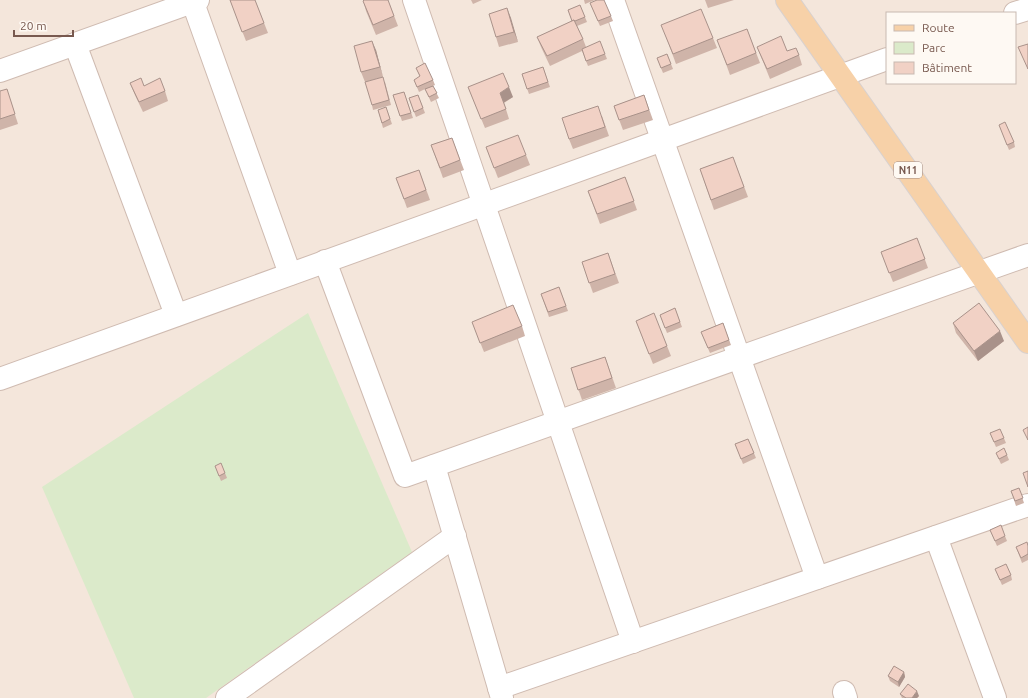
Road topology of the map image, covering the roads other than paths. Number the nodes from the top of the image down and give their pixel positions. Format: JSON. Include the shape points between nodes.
{"nodes":[{"id":1,"x":414,"y":0,"type":"edge"},
{"id":2,"x":613,"y":0,"type":"edge"},
{"id":3,"x":786,"y":0,"type":"edge"},
{"id":4,"x":194,"y":1,"type":"edge"},
{"id":5,"x":1028,"y":9,"type":"edge"},
{"id":6,"x":1016,"y":13,"type":"edge"},
{"id":7,"x":75,"y":44,"type":"junction"},
{"id":8,"x":886,"y":59,"type":"edge"},
{"id":9,"x":0,"y":71,"type":"edge"},
{"id":10,"x":840,"y":76,"type":"junction"},
{"id":11,"x":662,"y":140,"type":"junction"},
{"id":12,"x":483,"y":204,"type":"junction"},
{"id":13,"x":1028,"y":255,"type":"edge"},
{"id":14,"x":326,"y":261,"type":"junction"},
{"id":15,"x":980,"y":272,"type":"junction"},
{"id":16,"x":290,"y":274,"type":"junction"},
{"id":17,"x":176,"y":315,"type":"junction"},
{"id":18,"x":1028,"y":342,"type":"edge"},
{"id":19,"x":740,"y":358,"type":"junction"},
{"id":20,"x":0,"y":379,"type":"edge"},
{"id":21,"x":558,"y":422,"type":"junction"},
{"id":22,"x":434,"y":466,"type":"junction"},
{"id":23,"x":1028,"y":505,"type":"edge"},
{"id":24,"x":455,"y":536,"type":"junction"},
{"id":25,"x":936,"y":537,"type":"junction"},
{"id":26,"x":817,"y":578,"type":"junction"},
{"id":27,"x":633,"y":642,"type":"junction"},
{"id":28,"x":500,"y":693,"type":"edge"},
{"id":29,"x":226,"y":698,"type":"edge"},
{"id":30,"x":995,"y":698,"type":"edge"}],
"edges":[{"from":1,"to":12,"type":"street"},
{"from":2,"to":11,"type":"street"},
{"from":3,"to":10,"type":"main road","number":"N11"},
{"from":4,"to":7,"type":"street"},
{"from":4,"to":16,"type":"street"},
{"from":5,"to":6,"type":"street"},
{"from":7,"to":9,"type":"street"},
{"from":7,"to":17,"type":"street"},
{"from":8,"to":10,"type":"street"},
{"from":10,"to":11,"type":"street"},
{"from":10,"to":15,"type":"main road","number":"N11"},
{"from":11,"to":12,"type":"street"},
{"from":11,"to":19,"type":"street"},
{"from":12,"to":14,"type":"street"},
{"from":12,"to":21,"type":"street"},
{"from":13,"to":15,"type":"street"},
{"from":14,"to":16,"type":"street"},
{"from":14,"to":22,"type":"street","via":[[405,476]]},
{"from":15,"to":18,"type":"main road","number":"N11"},
{"from":15,"to":19,"type":"street"},
{"from":16,"to":17,"type":"street"},
{"from":17,"to":20,"type":"street"},
{"from":19,"to":21,"type":"street"},
{"from":19,"to":26,"type":"street"},
{"from":21,"to":22,"type":"street"},
{"from":21,"to":27,"type":"street"},
{"from":22,"to":24,"type":"street"},
{"from":23,"to":25,"type":"street"},
{"from":24,"to":28,"type":"street"},
{"from":24,"to":29,"type":"street"},
{"from":25,"to":26,"type":"street"},
{"from":25,"to":30,"type":"street"},
{"from":26,"to":27,"type":"street"},
{"from":27,"to":28,"type":"street"}]}
